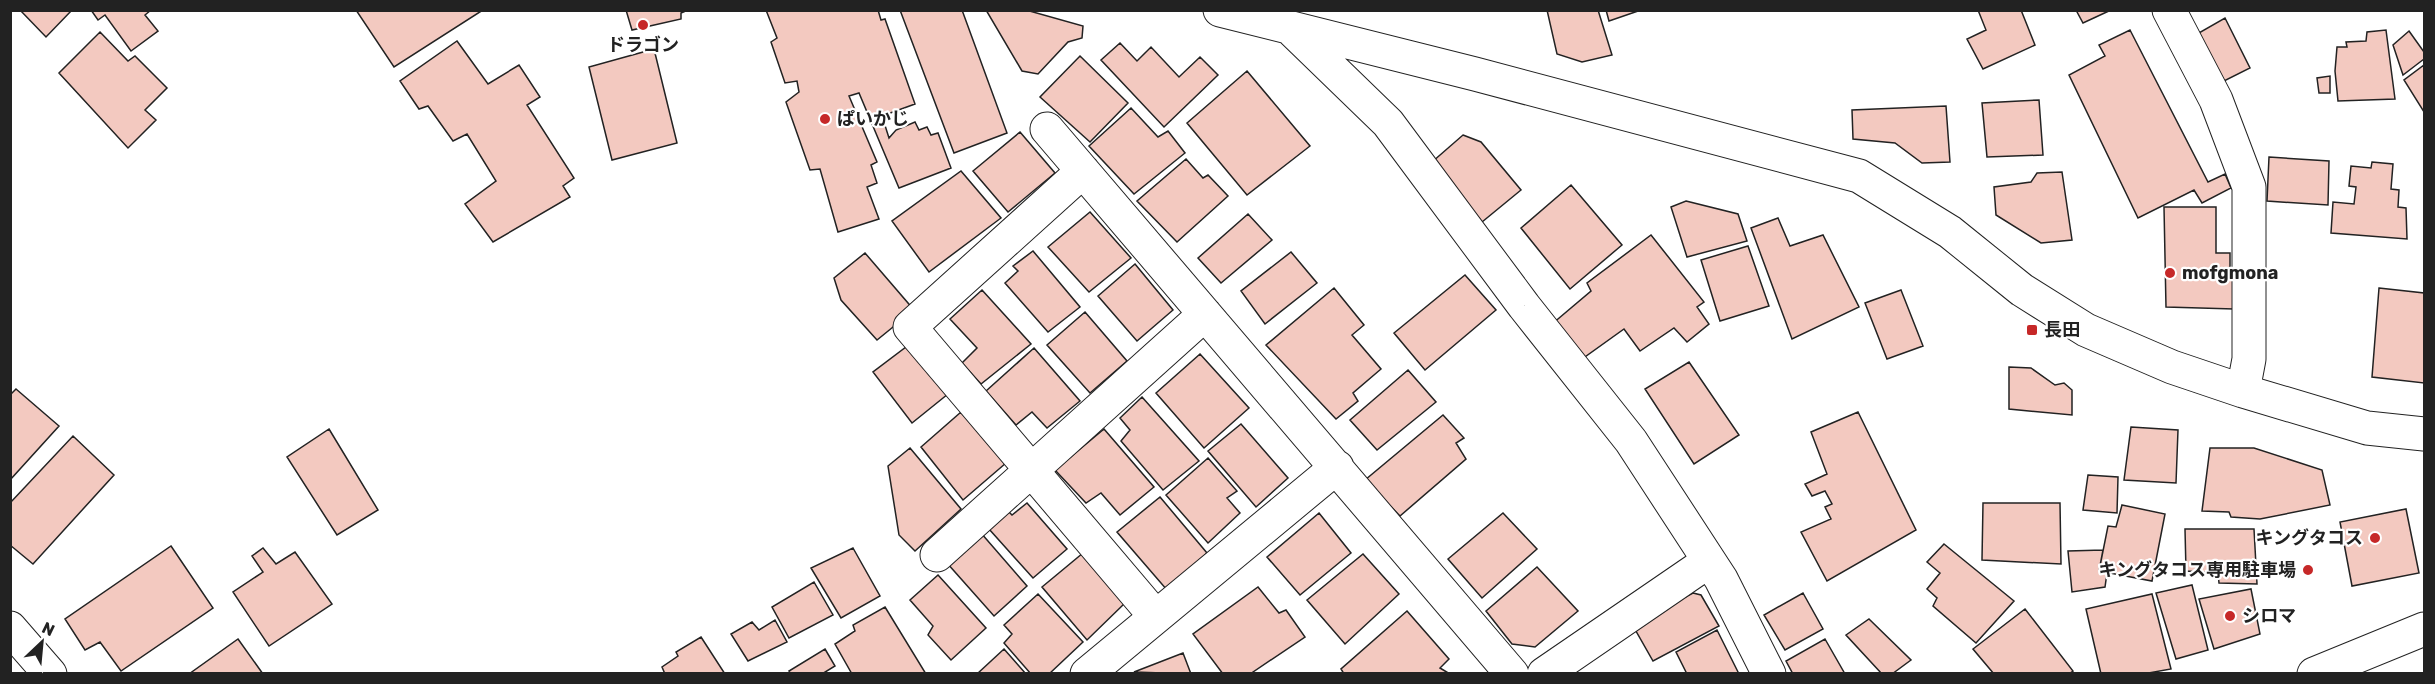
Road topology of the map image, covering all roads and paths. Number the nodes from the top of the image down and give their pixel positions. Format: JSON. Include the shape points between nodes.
{"nodes":[{"id":1,"x":1220,"y":10,"type":"edge"},
{"id":2,"x":2169,"y":10,"type":"edge"},
{"id":3,"x":1284,"y":20,"type":"edge"},
{"id":4,"x":1047,"y":129,"type":"dead end"},
{"id":5,"x":1083,"y":171,"type":"junction"},
{"id":6,"x":1205,"y":314,"type":"junction"},
{"id":7,"x":2243,"y":392,"type":"junction"},
{"id":8,"x":2367,"y":428,"type":"junction"},
{"id":9,"x":2424,"y":434,"type":"edge"},
{"id":10,"x":2424,"y":454,"type":"edge"},
{"id":11,"x":1336,"y":467,"type":"junction"},
{"id":12,"x":1032,"y":469,"type":"junction"},
{"id":13,"x":937,"y":555,"type":"dead end"},
{"id":14,"x":1708,"y":561,"type":"junction"},
{"id":15,"x":1156,"y":617,"type":"junction"},
{"id":16,"x":10,"y":628,"type":"edge"},
{"id":17,"x":2424,"y":629,"type":"edge"},
{"id":18,"x":50,"y":674,"type":"edge"},
{"id":19,"x":1087,"y":674,"type":"edge"},
{"id":20,"x":1512,"y":674,"type":"edge"},
{"id":21,"x":1544,"y":674,"type":"edge"},
{"id":22,"x":1768,"y":674,"type":"edge"},
{"id":23,"x":2313,"y":674,"type":"edge"}],
"edges":[{"from":1,"to":3,"type":"main road"},
{"from":2,"to":7,"type":"main road","via":[[2216,100],[2249,188],[2249,359]]},
{"from":3,"to":7,"type":"main road","via":[[1859,176],[1950,232],[2022,290],[2086,330]]},
{"from":3,"to":14,"type":"main road","via":[[1388,123],[1524,306],[1631,441]]},
{"from":4,"to":5,"type":"main road"},
{"from":5,"to":6,"type":"main road"},
{"from":5,"to":12,"type":"main road","via":[[910,327]]},
{"from":6,"to":11,"type":"main road"},
{"from":6,"to":12,"type":"main road"},
{"from":7,"to":8,"type":"main road"},
{"from":8,"to":9,"type":"main road"},
{"from":8,"to":10,"type":"main road"},
{"from":11,"to":15,"type":"main road"},
{"from":11,"to":20,"type":"main road"},
{"from":12,"to":13,"type":"main road"},
{"from":12,"to":15,"type":"main road"},
{"from":14,"to":21,"type":"main road"},
{"from":14,"to":22,"type":"main road","via":[[1721,579]]},
{"from":15,"to":19,"type":"main road"},
{"from":16,"to":18,"type":"main road"},
{"from":17,"to":23,"type":"main road"}]}
